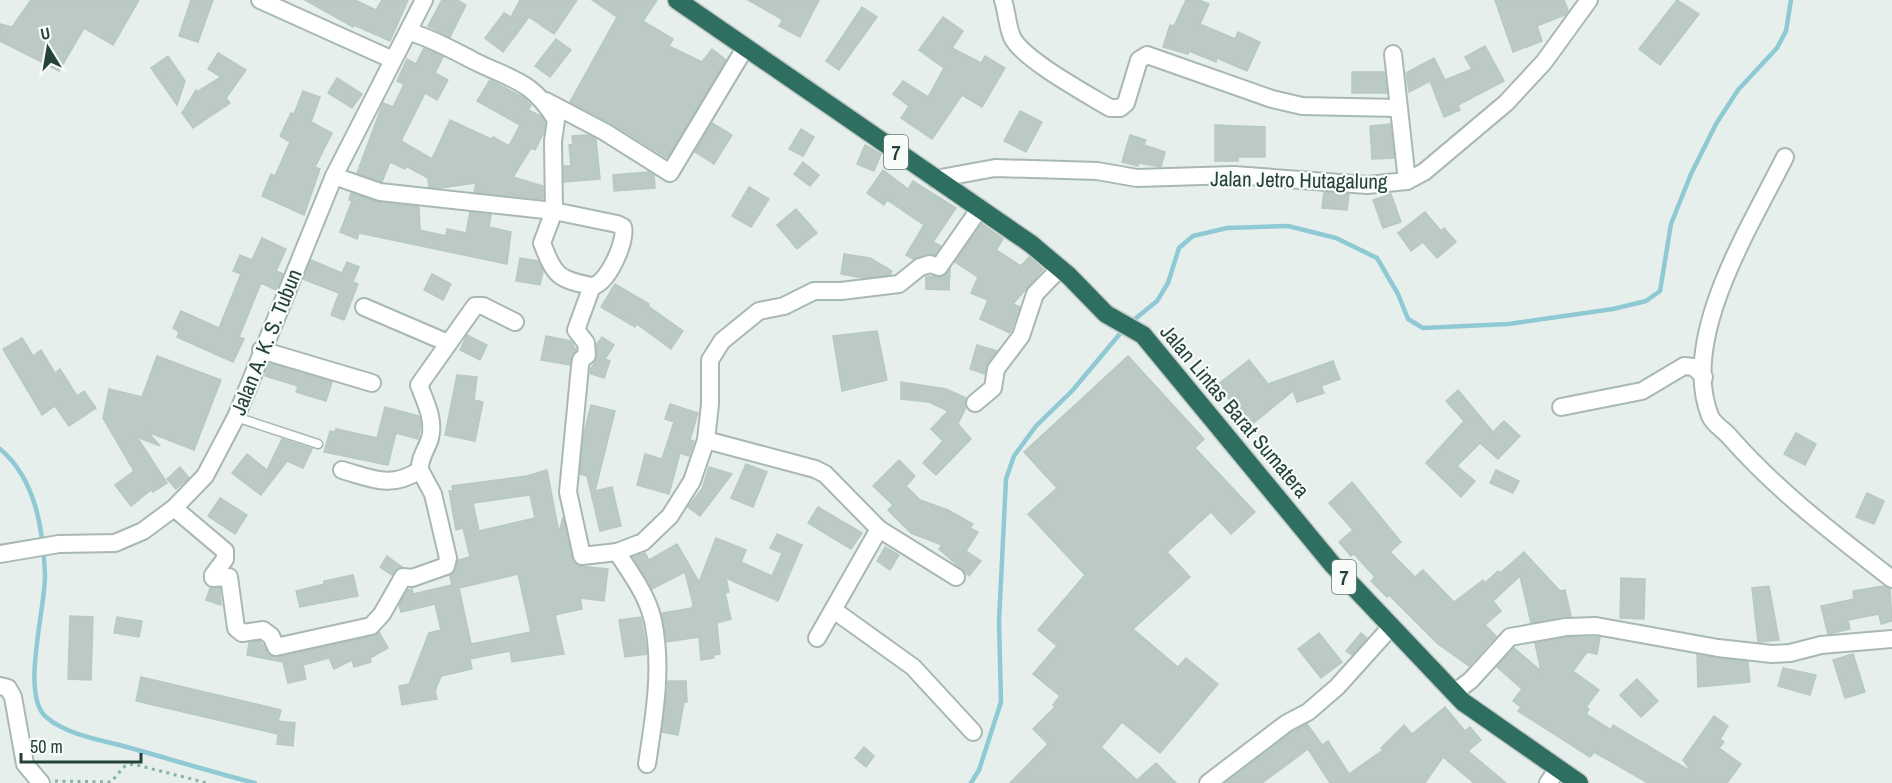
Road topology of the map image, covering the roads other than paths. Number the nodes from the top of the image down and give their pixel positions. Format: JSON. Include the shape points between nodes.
{"nodes":[{"id":1,"x":260,"y":0,"type":"edge"},
{"id":2,"x":424,"y":0,"type":"edge"},
{"id":3,"x":677,"y":0,"type":"edge"},
{"id":4,"x":1003,"y":0,"type":"edge"},
{"id":5,"x":1589,"y":0,"type":"edge"},
{"id":6,"x":410,"y":32,"type":"junction"},
{"id":7,"x":745,"y":48,"type":"junction"},
{"id":8,"x":1393,"y":54,"type":"dead end"},
{"id":9,"x":393,"y":60,"type":"junction"},
{"id":10,"x":544,"y":100,"type":"junction"},
{"id":11,"x":1398,"y":108,"type":"junction"},
{"id":12,"x":1785,"y":157,"type":"dead end"},
{"id":13,"x":334,"y":176,"type":"junction"},
{"id":14,"x":934,"y":179,"type":"junction"},
{"id":15,"x":1407,"y":181,"type":"junction"},
{"id":16,"x":980,"y":208,"type":"junction"},
{"id":17,"x":554,"y":211,"type":"junction"},
{"id":18,"x":1060,"y":268,"type":"junction"},
{"id":19,"x":592,"y":286,"type":"junction"},
{"id":20,"x":364,"y":307,"type":"dead end"},
{"id":21,"x":515,"y":322,"type":"dead end"},
{"id":22,"x":448,"y":343,"type":"junction"},
{"id":23,"x":261,"y":350,"type":"junction"},
{"id":24,"x":1704,"y":377,"type":"junction"},
{"id":25,"x":372,"y":383,"type":"dead end"},
{"id":26,"x":975,"y":403,"type":"dead end"},
{"id":27,"x":1561,"y":407,"type":"dead end"},
{"id":28,"x":236,"y":417,"type":"junction"},
{"id":29,"x":706,"y":440,"type":"junction"},
{"id":30,"x":318,"y":444,"type":"dead end"},
{"id":31,"x":342,"y":470,"type":"dead end"},
{"id":32,"x":420,"y":470,"type":"junction"},
{"id":33,"x":174,"y":508,"type":"junction"},
{"id":34,"x":879,"y":529,"type":"junction"},
{"id":35,"x":617,"y":552,"type":"junction"},
{"id":36,"x":0,"y":554,"type":"edge"},
{"id":37,"x":956,"y":577,"type":"dead end"},
{"id":38,"x":1892,"y":579,"type":"edge"},
{"id":39,"x":835,"y":611,"type":"junction"},
{"id":40,"x":1391,"y":627,"type":"junction"},
{"id":41,"x":817,"y":638,"type":"dead end"},
{"id":42,"x":1892,"y":639,"type":"edge"},
{"id":43,"x":0,"y":686,"type":"edge"},
{"id":44,"x":1454,"y":693,"type":"junction"},
{"id":45,"x":973,"y":732,"type":"dead end"},
{"id":46,"x":647,"y":764,"type":"dead end"},
{"id":47,"x":1553,"y":777,"type":"edge"},
{"id":48,"x":41,"y":782,"type":"edge"},
{"id":49,"x":1208,"y":783,"type":"edge"},
{"id":50,"x":1580,"y":783,"type":"edge"}],
"edges":[{"from":1,"to":9,"type":"street"},
{"from":2,"to":6,"type":"street","name":"Jalan A. K. S. Tubun"},
{"from":3,"to":7,"type":"highway","name":"Jalan Lintas Barat Sumatera","number":"7"},
{"from":4,"to":11,"type":"street","via":[[1016,44],[1050,71],[1110,108],[1120,108],[1126,102],[1139,60],[1147,55],[1302,106]]},
{"from":5,"to":15,"type":"street","name":"Jalan Jetro Hutagalung","via":[[1544,62],[1506,103],[1424,172]]},
{"from":6,"to":9,"type":"street","name":"Jalan A. K. S. Tubun"},
{"from":6,"to":10,"type":"street","via":[[515,77]]},
{"from":7,"to":10,"type":"street","via":[[670,173]]},
{"from":7,"to":14,"type":"highway","name":"Jalan Lintas Barat Sumatera","number":"7"},
{"from":8,"to":11,"type":"street"},
{"from":9,"to":13,"type":"street","name":"Jalan A. K. S. Tubun"},
{"from":10,"to":17,"type":"street","via":[[556,120]]},
{"from":11,"to":15,"type":"street"},
{"from":12,"to":24,"type":"street","via":[[1719,290],[1707,327]]},
{"from":13,"to":17,"type":"street","via":[[380,192]]},
{"from":13,"to":23,"type":"street","name":"Jalan A. K. S. Tubun"},
{"from":14,"to":15,"type":"street","name":"Jalan Jetro Hutagalung","via":[[995,168],[1097,171],[1137,178],[1234,175],[1367,185]]},
{"from":14,"to":16,"type":"highway","name":"Jalan Lintas Barat Sumatera","number":"7"},
{"from":16,"to":18,"type":"highway","name":"Jalan Lintas Barat Sumatera","number":"7"},
{"from":16,"to":29,"type":"street","via":[[939,267],[920,267],[899,284],[814,291],[784,306],[759,311],[722,340],[710,360]]},
{"from":17,"to":19,"type":"street","via":[[542,243],[552,270],[567,281]]},
{"from":17,"to":19,"type":"street","via":[[623,227],[624,241],[603,282]]},
{"from":18,"to":26,"type":"street","via":[[1035,294],[1021,336],[996,369],[993,388]]},
{"from":18,"to":40,"type":"highway","name":"Jalan Lintas Barat Sumatera","number":"7","via":[[1106,314],[1143,335],[1332,564]]},
{"from":19,"to":35,"type":"street","via":[[576,330],[586,343],[586,355],[580,366],[568,505],[582,556]]},
{"from":20,"to":22,"type":"street"},
{"from":21,"to":22,"type":"street","via":[[475,306]]},
{"from":22,"to":32,"type":"street","via":[[419,385],[429,409],[431,436]]},
{"from":23,"to":25,"type":"street"},
{"from":23,"to":28,"type":"street","name":"Jalan A. K. S. Tubun"},
{"from":24,"to":27,"type":"street","via":[[1694,368],[1684,366],[1641,391]]},
{"from":24,"to":38,"type":"street","via":[[1711,419],[1751,462],[1789,498]]},
{"from":28,"to":30,"type":"lane"},
{"from":28,"to":33,"type":"street","name":"Jalan A. K. S. Tubun","via":[[205,476]]},
{"from":29,"to":34,"type":"street","via":[[815,468]]},
{"from":29,"to":35,"type":"street","via":[[692,481],[670,516],[643,542]]},
{"from":31,"to":32,"type":"street","via":[[396,482]]},
{"from":32,"to":33,"type":"street","via":[[433,494],[448,558],[446,566],[412,578],[403,577],[371,626],[276,647],[263,630],[242,633],[236,628],[229,577],[213,578],[225,551]]},
{"from":33,"to":36,"type":"street","name":"Jalan A. K. S. Tubun","via":[[143,531],[115,543],[59,544]]},
{"from":34,"to":37,"type":"street"},
{"from":34,"to":39,"type":"street"},
{"from":35,"to":46,"type":"street","via":[[642,592],[653,621],[658,691]]},
{"from":39,"to":41,"type":"street"},
{"from":39,"to":45,"type":"street","via":[[914,667]]},
{"from":40,"to":44,"type":"highway","name":"Jalan Lintas Barat Sumatera","number":"7"},
{"from":40,"to":49,"type":"street","via":[[1337,687],[1308,712],[1287,723]]},
{"from":42,"to":44,"type":"street","via":[[1772,654],[1596,626],[1566,627],[1510,637]]},
{"from":43,"to":48,"type":"street","via":[[8,688],[13,697],[25,764]]},
{"from":44,"to":47,"type":"highway","name":"Jalan Lintas Barat Sumatera","number":"7"},
{"from":47,"to":50,"type":"highway","name":"Jalan Lintas Barat Sumatera","number":"7"}]}
